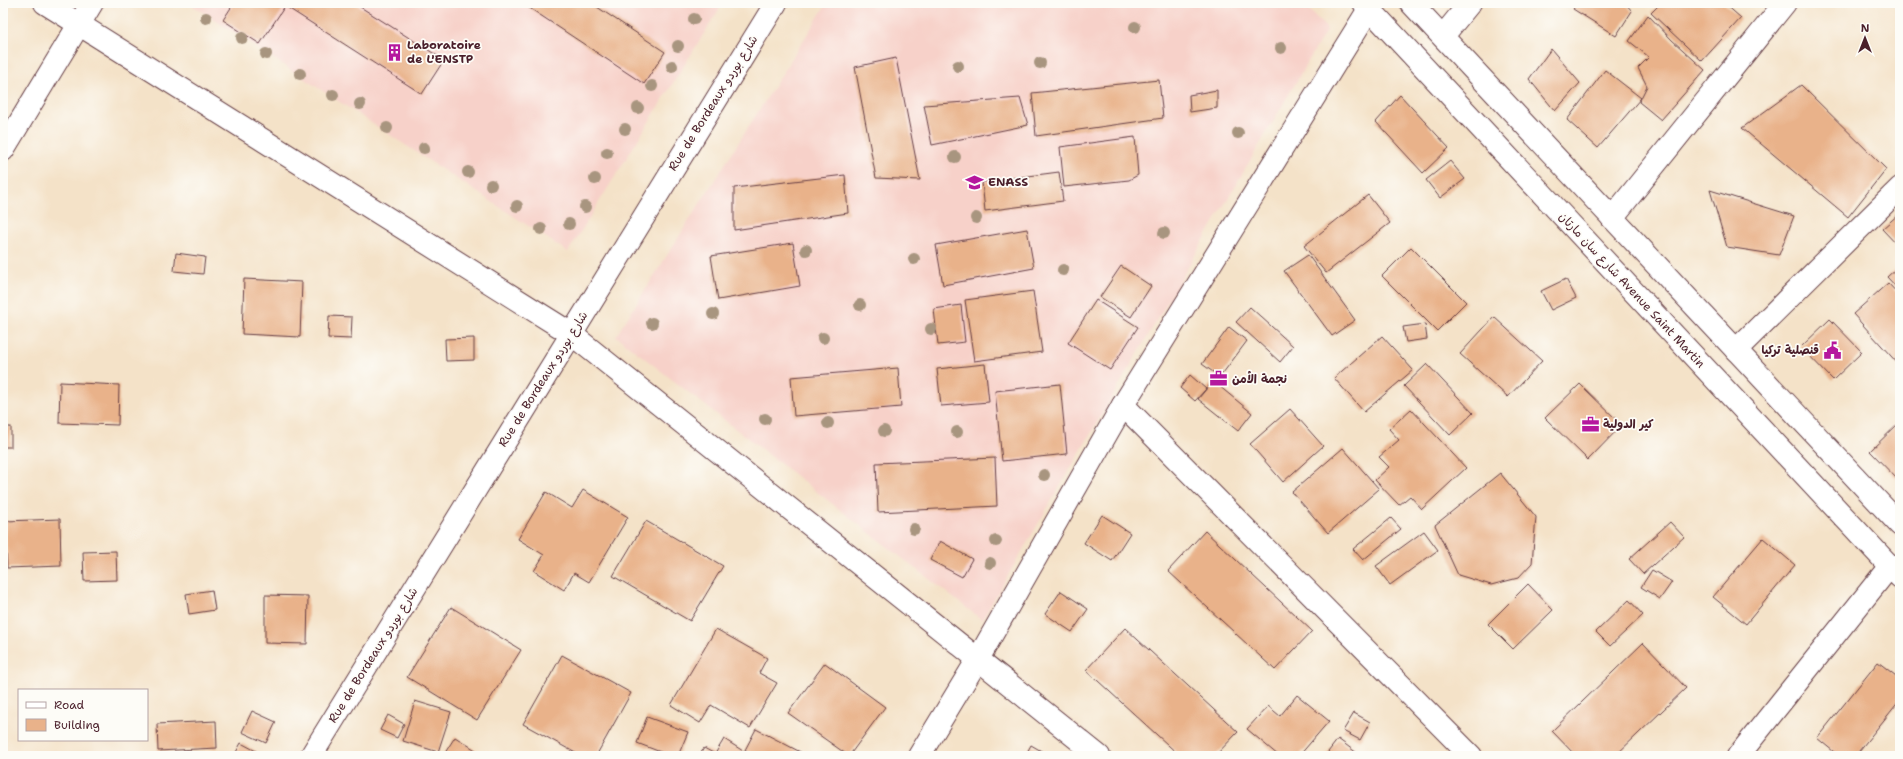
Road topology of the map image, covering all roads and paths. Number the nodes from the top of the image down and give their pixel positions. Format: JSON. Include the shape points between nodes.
{"nodes":[{"id":1,"x":45,"y":3,"type":"edge"},
{"id":2,"x":92,"y":3,"type":"edge"},
{"id":3,"x":776,"y":3,"type":"edge"},
{"id":4,"x":1411,"y":3,"type":"edge"},
{"id":5,"x":1470,"y":3,"type":"edge"},
{"id":6,"x":1785,"y":3,"type":"edge"},
{"id":7,"x":1367,"y":6,"type":"edge"},
{"id":8,"x":80,"y":25,"type":"junction"},
{"id":9,"x":1443,"y":36,"type":"junction"},
{"id":10,"x":3,"y":150,"type":"edge"},
{"id":11,"x":1900,"y":188,"type":"edge"},
{"id":12,"x":1612,"y":218,"type":"junction"},
{"id":13,"x":570,"y":333,"type":"junction"},
{"id":14,"x":1736,"y":350,"type":"junction"},
{"id":15,"x":1123,"y":405,"type":"junction"},
{"id":16,"x":1900,"y":525,"type":"edge"},
{"id":17,"x":1895,"y":571,"type":"edge"},
{"id":18,"x":978,"y":660,"type":"junction"},
{"id":19,"x":311,"y":756,"type":"edge"},
{"id":20,"x":920,"y":756,"type":"edge"},
{"id":21,"x":1099,"y":756,"type":"edge"},
{"id":22,"x":1471,"y":756,"type":"edge"},
{"id":23,"x":1738,"y":756,"type":"edge"}],
"edges":[{"from":1,"to":8,"type":"street"},
{"from":2,"to":8,"type":"street"},
{"from":3,"to":13,"type":"street","name":"Rue de Bordeaux شارع بوردو"},
{"from":4,"to":9,"type":"street"},
{"from":5,"to":9,"type":"street"},
{"from":6,"to":12,"type":"street"},
{"from":7,"to":15,"type":"street"},
{"from":7,"to":17,"type":"street","name":"شارع سان مارتان Avenue Saint Martin"},
{"from":8,"to":10,"type":"street"},
{"from":8,"to":13,"type":"street"},
{"from":9,"to":12,"type":"street"},
{"from":11,"to":14,"type":"street"},
{"from":12,"to":14,"type":"street"},
{"from":13,"to":18,"type":"street"},
{"from":13,"to":19,"type":"street","name":"Rue de Bordeaux شارع بوردو"},
{"from":14,"to":16,"type":"street"},
{"from":15,"to":18,"type":"street"},
{"from":15,"to":22,"type":"street"},
{"from":17,"to":23,"type":"street"},
{"from":18,"to":20,"type":"street"},
{"from":18,"to":21,"type":"street"}]}
